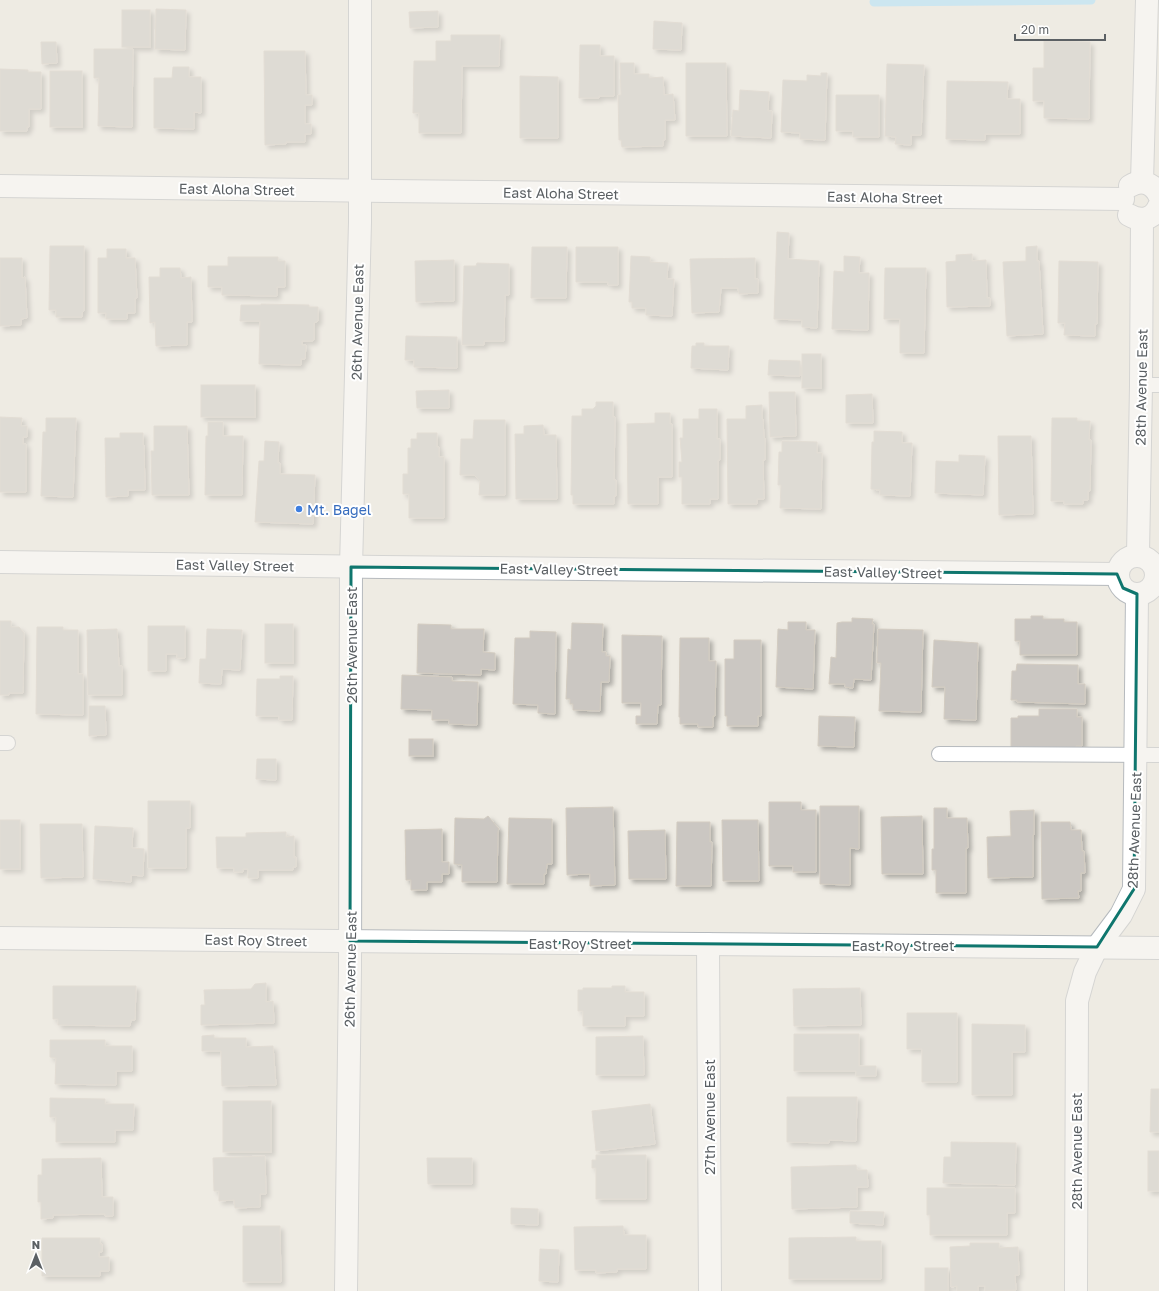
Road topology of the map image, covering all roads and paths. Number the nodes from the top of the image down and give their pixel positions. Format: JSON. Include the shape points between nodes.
{"nodes":[{"id":1,"x":360,"y":0,"type":"edge"},
{"id":2,"x":1147,"y":0,"type":"edge"},
{"id":3,"x":0,"y":186,"type":"edge"},
{"id":4,"x":1151,"y":189,"type":"edge"},
{"id":5,"x":360,"y":191,"type":"junction"},
{"id":6,"x":1123,"y":199,"type":"junction"},
{"id":7,"x":1159,"y":206,"type":"edge"},
{"id":8,"x":1142,"y":219,"type":"junction"},
{"id":9,"x":1150,"y":385,"type":"edge"},
{"id":10,"x":1138,"y":555,"type":"junction"},
{"id":11,"x":0,"y":562,"type":"edge"},
{"id":12,"x":351,"y":567,"type":"junction"},
{"id":13,"x":1117,"y":574,"type":"junction"},
{"id":14,"x":1157,"y":574,"type":"edge"},
{"id":15,"x":1137,"y":594,"type":"junction"},
{"id":16,"x":939,"y":754,"type":"dead end"},
{"id":17,"x":1136,"y":755,"type":"junction"},
{"id":18,"x":1159,"y":755,"type":"edge"},
{"id":19,"x":0,"y":938,"type":"edge"},
{"id":20,"x":350,"y":941,"type":"junction"},
{"id":21,"x":708,"y":944,"type":"junction"},
{"id":22,"x":1097,"y":947,"type":"junction"},
{"id":23,"x":1159,"y":948,"type":"edge"},
{"id":24,"x":346,"y":1291,"type":"edge"},
{"id":25,"x":710,"y":1291,"type":"edge"},
{"id":26,"x":1076,"y":1291,"type":"edge"}],
"edges":[{"from":1,"to":5,"type":"street","name":"26th Avenue East"},
{"from":2,"to":4,"type":"street"},
{"from":3,"to":5,"type":"street","name":"East Aloha Street"},
{"from":4,"to":6,"type":"street","via":[[1135,183],[1125,190]]},
{"from":5,"to":6,"type":"street","name":"East Aloha Street"},
{"from":5,"to":12,"type":"street","name":"26th Avenue East"},
{"from":6,"to":8,"type":"street","via":[[1124,209],[1128,214]]},
{"from":7,"to":8,"type":"street","via":[[1152,216]]},
{"from":8,"to":9,"type":"street","name":"28th Avenue East"},
{"from":9,"to":10,"type":"street","name":"28th Avenue East"},
{"from":10,"to":13,"type":"street","via":[[1123,560]]},
{"from":10,"to":14,"type":"street","via":[[1153,564]]},
{"from":11,"to":12,"type":"street","name":"East Valley Street"},
{"from":12,"to":13,"type":"street","name":"East Valley Street"},
{"from":12,"to":20,"type":"street","name":"26th Avenue East"},
{"from":13,"to":15,"type":"street","via":[[1123,588],[1127,592]]},
{"from":14,"to":15,"type":"street","via":[[1150,588]]},
{"from":15,"to":17,"type":"street","name":"28th Avenue East"},
{"from":16,"to":17,"type":"lane"},
{"from":17,"to":18,"type":"lane"},
{"from":17,"to":22,"type":"street","name":"28th Avenue East","via":[[1134,889],[1121,916]]},
{"from":19,"to":20,"type":"street","name":"East Roy Street"},
{"from":20,"to":21,"type":"street","name":"East Roy Street"},
{"from":20,"to":24,"type":"street","name":"26th Avenue East"},
{"from":21,"to":22,"type":"street","name":"East Roy Street"},
{"from":21,"to":25,"type":"street","name":"27th Avenue East"},
{"from":22,"to":23,"type":"street","name":"East Roy Street"},
{"from":22,"to":26,"type":"street","name":"28th Avenue East","via":[[1085,972],[1077,1001]]}]}
